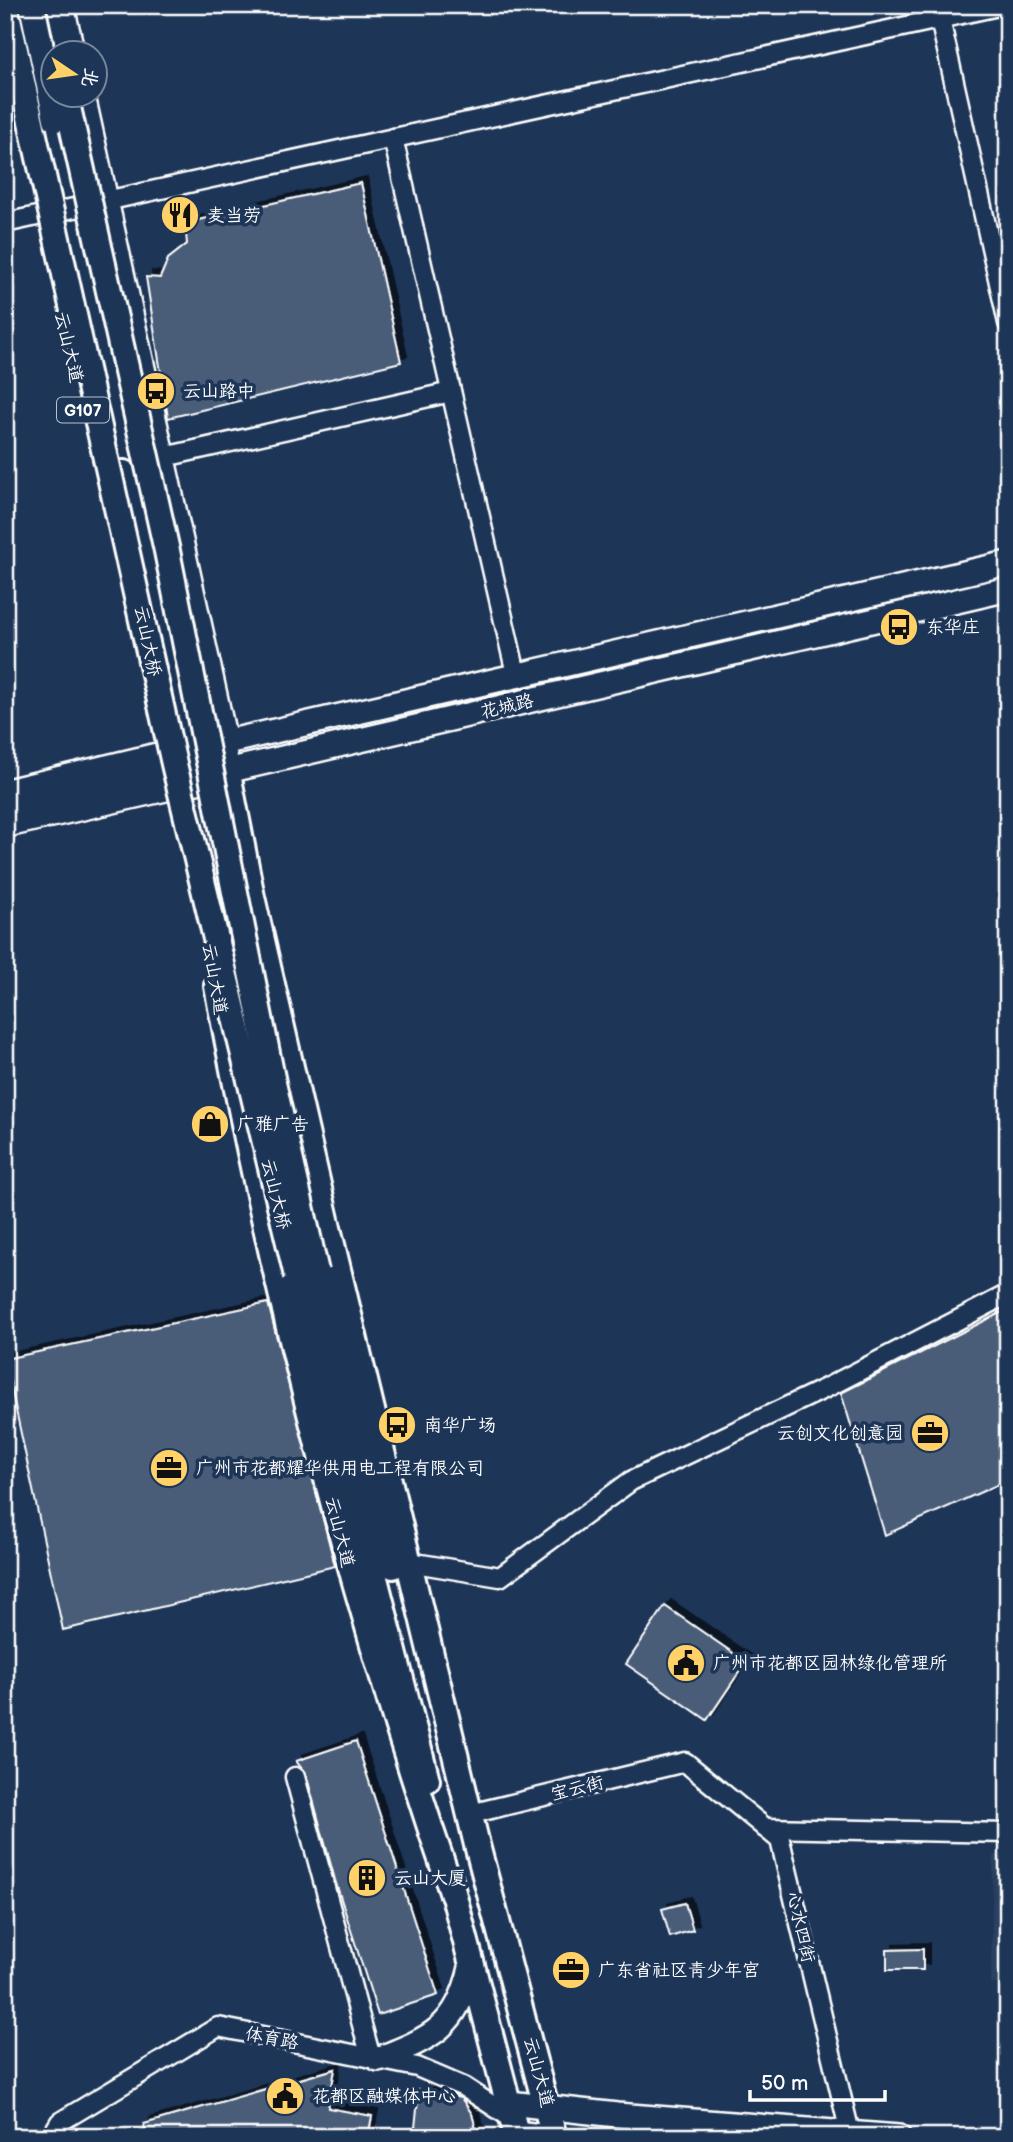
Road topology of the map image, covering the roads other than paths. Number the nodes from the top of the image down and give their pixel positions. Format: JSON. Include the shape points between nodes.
{"nodes":[{"id":1,"x":5,"y":5,"type":"edge"},
{"id":2,"x":18,"y":5,"type":"edge"},
{"id":3,"x":32,"y":5,"type":"edge"},
{"id":4,"x":45,"y":5,"type":"edge"},
{"id":5,"x":58,"y":5,"type":"edge"},
{"id":6,"x":1003,"y":5,"type":"edge"},
{"id":7,"x":940,"y":19,"type":"junction"},
{"id":8,"x":53,"y":38,"type":"edge"},
{"id":9,"x":66,"y":38,"type":"edge"},
{"id":10,"x":5,"y":60,"type":"edge"},
{"id":11,"x":68,"y":108,"type":"edge"},
{"id":12,"x":82,"y":108,"type":"edge"},
{"id":13,"x":393,"y":138,"type":"junction"},
{"id":14,"x":103,"y":203,"type":"junction"},
{"id":15,"x":40,"y":216,"type":"junction"},
{"id":16,"x":5,"y":223,"type":"edge"},
{"id":17,"x":1008,"y":323,"type":"edge"},
{"id":18,"x":451,"y":392,"type":"junction"},
{"id":19,"x":140,"y":467,"type":"junction"},
{"id":20,"x":1008,"y":564,"type":"edge"},
{"id":21,"x":1008,"y":589,"type":"edge"},
{"id":22,"x":517,"y":678,"type":"junction"},
{"id":23,"x":197,"y":764,"type":"junction"},
{"id":24,"x":5,"y":795,"type":"edge"},
{"id":25,"x":5,"y":822,"type":"edge"},
{"id":26,"x":307,"y":1274,"type":"junction"},
{"id":27,"x":1008,"y":1294,"type":"edge"},
{"id":28,"x":409,"y":1562,"type":"junction"},
{"id":29,"x":685,"y":1762,"type":"joint"},
{"id":30,"x":295,"y":1777,"type":"dead end"},
{"id":31,"x":470,"y":1814,"type":"junction"},
{"id":32,"x":765,"y":1828,"type":"junction"},
{"id":33,"x":1008,"y":1833,"type":"edge"},
{"id":34,"x":477,"y":1845,"type":"junction"},
{"id":35,"x":452,"y":1892,"type":"junction"},
{"id":36,"x":471,"y":1968,"type":"junction"},
{"id":37,"x":374,"y":2058,"type":"junction"},
{"id":38,"x":549,"y":2108,"type":"junction"},
{"id":39,"x":514,"y":2123,"type":"edge"},
{"id":40,"x":850,"y":2133,"type":"junction"},
{"id":41,"x":51,"y":2137,"type":"edge"},
{"id":42,"x":549,"y":2137,"type":"edge"},
{"id":43,"x":555,"y":2137,"type":"edge"},
{"id":44,"x":899,"y":2137,"type":"edge"}],
"edges":[{"from":1,"to":26,"type":"main road","name":"云山大桥","bridge":true,"via":[[174,764]]},
{"from":2,"to":19,"type":"main road"},
{"from":3,"to":19,"type":"main road","bridge":true},
{"from":4,"to":8,"type":"main road"},
{"from":5,"to":9,"type":"highway"},
{"from":6,"to":7,"type":"street"},
{"from":7,"to":13,"type":"street"},
{"from":7,"to":17,"type":"street"},
{"from":10,"to":15,"type":"highway","name":"云山大道","number":"G107"},
{"from":11,"to":26,"type":"main road","name":"云山大桥","bridge":true,"via":[[167,551]]},
{"from":12,"to":14,"type":"highway","name":"云山大道"},
{"from":13,"to":14,"type":"street"},
{"from":13,"to":18,"type":"street"},
{"from":14,"to":15,"type":"street"},
{"from":14,"to":19,"type":"highway","name":"云山大道"},
{"from":15,"to":16,"type":"street"},
{"from":15,"to":23,"type":"highway","name":"云山大道","number":"G107"},
{"from":18,"to":19,"type":"street"},
{"from":18,"to":22,"type":"street"},
{"from":19,"to":23,"type":"main road"},
{"from":19,"to":23,"type":"highway","name":"云山大道","via":[[192,606]]},
{"from":20,"to":22,"type":"street","name":"花城路"},
{"from":21,"to":23,"type":"street","name":"花城路"},
{"from":22,"to":23,"type":"street","name":"花城路"},
{"from":23,"to":24,"type":"highway","name":"花城路"},
{"from":23,"to":25,"type":"highway","name":"花城路"},
{"from":23,"to":28,"type":"main road","name":"云山大道","via":[[252,897]]},
{"from":23,"to":35,"type":"main road","name":"云山大道","via":[[229,1052],[290,1329],[376,1662]]},
{"from":26,"to":34,"type":"main road","name":"云山大道"},
{"from":26,"to":35,"type":"main road","name":"云山大道"},
{"from":27,"to":28,"type":"street","via":[[828,1387],[631,1480],[500,1577]]},
{"from":28,"to":31,"type":"main road","name":"云山大道"},
{"from":29,"to":31,"type":"street","name":"宝云街"},
{"from":29,"to":32,"type":"street","name":"心水四街"},
{"from":30,"to":37,"type":"street"},
{"from":31,"to":34,"type":"main road","name":"云山大道"},
{"from":32,"to":33,"type":"street"},
{"from":32,"to":40,"type":"street","name":"心水四街","via":[[780,1840]]},
{"from":34,"to":38,"type":"main road","name":"云山大道"},
{"from":35,"to":36,"type":"main road","name":"云山大道"},
{"from":36,"to":37,"type":"street","via":[[464,1997],[450,2021],[411,2046]]},
{"from":36,"to":39,"type":"main road","name":"云山大道"},
{"from":37,"to":39,"type":"street","name":"体育路","via":[[417,2067],[464,2087]]},
{"from":37,"to":41,"type":"street","name":"体育路","via":[[218,2027],[60,2122]]},
{"from":38,"to":39,"type":"street"},
{"from":38,"to":40,"type":"street"},
{"from":38,"to":43,"type":"main road","name":"云山大道"},
{"from":39,"to":42,"type":"street"},
{"from":40,"to":44,"type":"street"}]}
